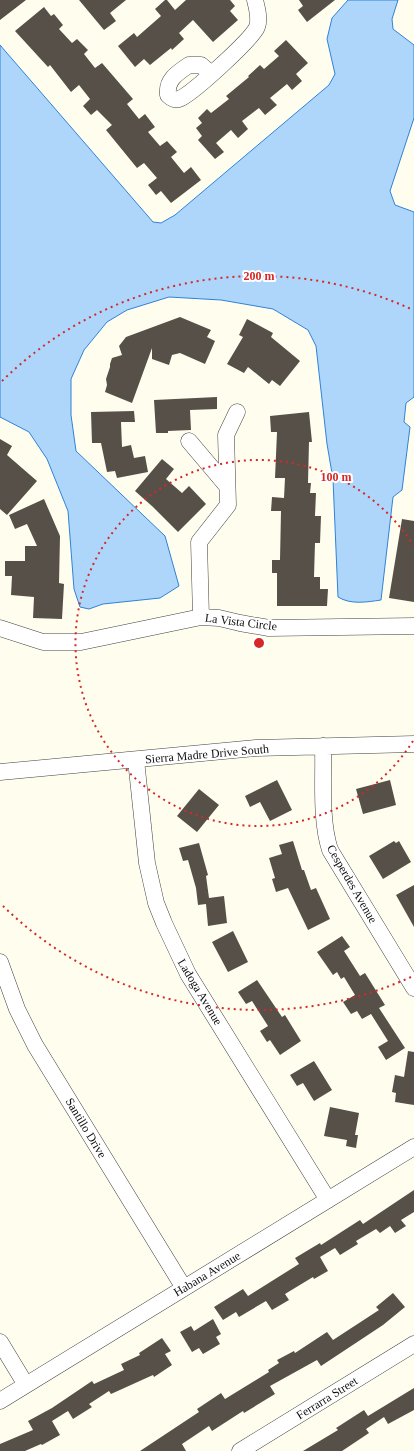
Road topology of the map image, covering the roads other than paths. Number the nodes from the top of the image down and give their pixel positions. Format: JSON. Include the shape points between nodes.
{"nodes":[{"id":1,"x":255,"y":0,"type":"edge"},
{"id":2,"x":211,"y":74,"type":"dead end"},
{"id":3,"x":237,"y":412,"type":"dead end"},
{"id":4,"x":189,"y":441,"type":"dead end"},
{"id":5,"x":227,"y":486,"type":"junction"},
{"id":6,"x":201,"y":616,"type":"junction"},
{"id":7,"x":414,"y":626,"type":"edge"},
{"id":8,"x":0,"y":628,"type":"edge"},
{"id":9,"x":414,"y":744,"type":"edge"},
{"id":10,"x":323,"y":746,"type":"junction"},
{"id":11,"x":136,"y":760,"type":"junction"},
{"id":12,"x":0,"y":772,"type":"edge"},
{"id":13,"x":0,"y":962,"type":"edge"},
{"id":14,"x":414,"y":988,"type":"edge"},
{"id":15,"x":414,"y":1147,"type":"edge"},
{"id":16,"x":328,"y":1200,"type":"junction"},
{"id":17,"x":184,"y":1288,"type":"junction"},
{"id":18,"x":0,"y":1342,"type":"edge"},
{"id":19,"x":414,"y":1344,"type":"edge"},
{"id":20,"x":26,"y":1385,"type":"junction"},
{"id":21,"x":0,"y":1401,"type":"edge"},
{"id":22,"x":240,"y":1451,"type":"edge"}],
"edges":[{"from":1,"to":2,"type":"street","via":[[258,19],[253,34]]},
{"from":3,"to":5,"type":"street","via":[[226,435]]},
{"from":4,"to":5,"type":"street"},
{"from":5,"to":6,"type":"street","via":[[228,505],[199,542]]},
{"from":6,"to":7,"type":"street","name":"La Vista Circle","via":[[269,628]]},
{"from":6,"to":8,"type":"street","name":"La Vista Circle","via":[[81,642],[43,642]]},
{"from":9,"to":10,"type":"street","name":"Sierra Madre Drive South"},
{"from":10,"to":11,"type":"street","name":"Sierra Madre Drive South","via":[[256,748]]},
{"from":10,"to":14,"type":"street","name":"Cesperdes Avenue","via":[[324,822],[330,850]]},
{"from":11,"to":12,"type":"street","name":"Sierra Madre Drive South"},
{"from":11,"to":16,"type":"street","name":"Ladoga Avenue","via":[[147,863],[156,903],[176,952]]},
{"from":13,"to":17,"type":"street","name":"Santillo Drive","via":[[17,1009],[35,1045]]},
{"from":15,"to":16,"type":"street","name":"Habana Avenue"},
{"from":16,"to":17,"type":"street","name":"Habana Avenue"},
{"from":17,"to":20,"type":"street","name":"Habana Avenue"},
{"from":18,"to":20,"type":"street"},
{"from":19,"to":22,"type":"street","name":"Ferrarra Street"},
{"from":20,"to":21,"type":"street","name":"Habana Avenue"}]}
